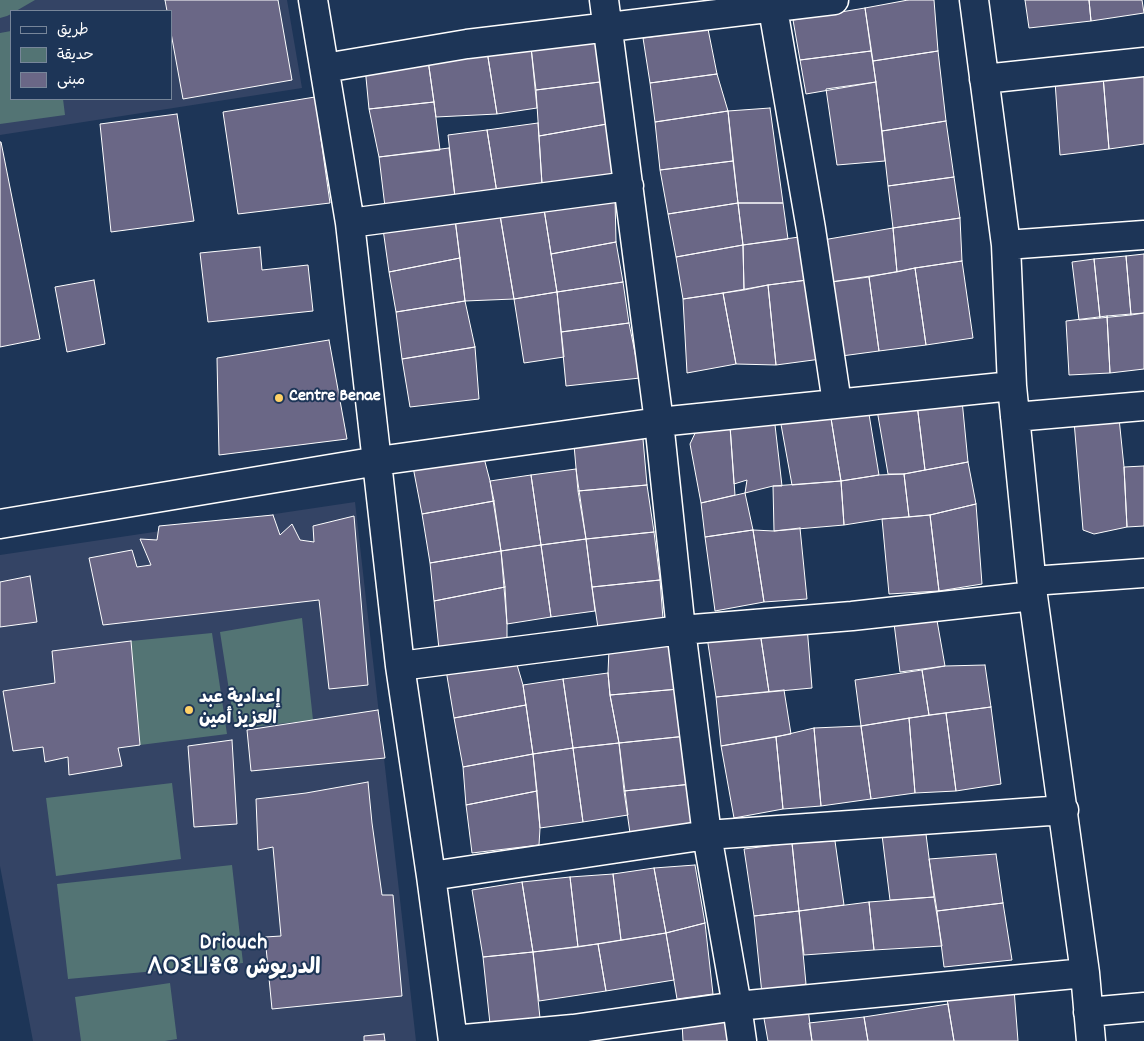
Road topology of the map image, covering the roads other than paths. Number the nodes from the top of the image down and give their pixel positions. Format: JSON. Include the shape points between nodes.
{"nodes":[{"id":1,"x":313,"y":0,"type":"edge"},
{"id":2,"x":604,"y":0,"type":"edge"},
{"id":3,"x":834,"y":0,"type":"edge"},
{"id":4,"x":974,"y":0,"type":"edge"},
{"id":5,"x":773,"y":8,"type":"junction"},
{"id":6,"x":608,"y":28,"type":"junction"},
{"id":7,"x":1144,"y":62,"type":"edge"},
{"id":8,"x":325,"y":68,"type":"junction"},
{"id":9,"x":984,"y":79,"type":"junction"},
{"id":10,"x":629,"y":186,"type":"junction"},
{"id":11,"x":350,"y":223,"type":"junction"},
{"id":12,"x":1144,"y":235,"type":"edge"},
{"id":13,"x":1006,"y":245,"type":"junction"},
{"id":14,"x":1012,"y":386,"type":"junction"},
{"id":15,"x":837,"y":404,"type":"junction"},
{"id":16,"x":1144,"y":406,"type":"edge"},
{"id":17,"x":1015,"y":417,"type":"junction"},
{"id":18,"x":659,"y":422,"type":"junction"},
{"id":19,"x":378,"y":461,"type":"junction"},
{"id":20,"x":0,"y":524,"type":"edge"},
{"id":21,"x":1144,"y":573,"type":"edge"},
{"id":22,"x":1033,"y":589,"type":"junction"},
{"id":23,"x":681,"y":630,"type":"junction"},
{"id":24,"x":400,"y":666,"type":"junction"},
{"id":25,"x":1064,"y":810,"type":"junction"},
{"id":26,"x":707,"y":836,"type":"junction"},
{"id":27,"x":431,"y":876,"type":"junction"},
{"id":28,"x":1086,"y":973,"type":"junction"},
{"id":29,"x":737,"y":1006,"type":"junction"},
{"id":30,"x":1144,"y":1006,"type":"edge"},
{"id":31,"x":1088,"y":1012,"type":"junction"},
{"id":32,"x":453,"y":1040,"type":"edge"},
{"id":33,"x":742,"y":1041,"type":"edge"},
{"id":34,"x":1092,"y":1041,"type":"edge"}],
"edges":[{"from":1,"to":8,"type":"street"},
{"from":2,"to":6,"type":"street"},
{"from":3,"to":5,"type":"street"},
{"from":4,"to":9,"type":"street"},
{"from":5,"to":6,"type":"street"},
{"from":5,"to":15,"type":"street"},
{"from":6,"to":8,"type":"street","via":[[467,44]]},
{"from":6,"to":10,"type":"street"},
{"from":7,"to":9,"type":"street"},
{"from":8,"to":11,"type":"street"},
{"from":9,"to":13,"type":"street"},
{"from":10,"to":11,"type":"street"},
{"from":10,"to":18,"type":"street"},
{"from":11,"to":19,"type":"street"},
{"from":12,"to":13,"type":"street"},
{"from":13,"to":14,"type":"street"},
{"from":14,"to":15,"type":"street"},
{"from":14,"to":17,"type":"street"},
{"from":15,"to":18,"type":"street"},
{"from":16,"to":17,"type":"street"},
{"from":17,"to":22,"type":"street"},
{"from":18,"to":19,"type":"street"},
{"from":18,"to":23,"type":"street"},
{"from":19,"to":20,"type":"street"},
{"from":19,"to":24,"type":"street"},
{"from":21,"to":22,"type":"street"},
{"from":22,"to":23,"type":"street","via":[[852,616]]},
{"from":22,"to":25,"type":"street"},
{"from":23,"to":24,"type":"street"},
{"from":23,"to":26,"type":"street"},
{"from":24,"to":27,"type":"street"},
{"from":25,"to":26,"type":"street"},
{"from":25,"to":28,"type":"street"},
{"from":26,"to":27,"type":"street"},
{"from":26,"to":29,"type":"street"},
{"from":27,"to":32,"type":"street"},
{"from":28,"to":29,"type":"street"},
{"from":28,"to":31,"type":"street"},
{"from":29,"to":32,"type":"street","via":[[573,1029]]},
{"from":29,"to":33,"type":"street"},
{"from":30,"to":31,"type":"street"},
{"from":31,"to":34,"type":"street"}]}
